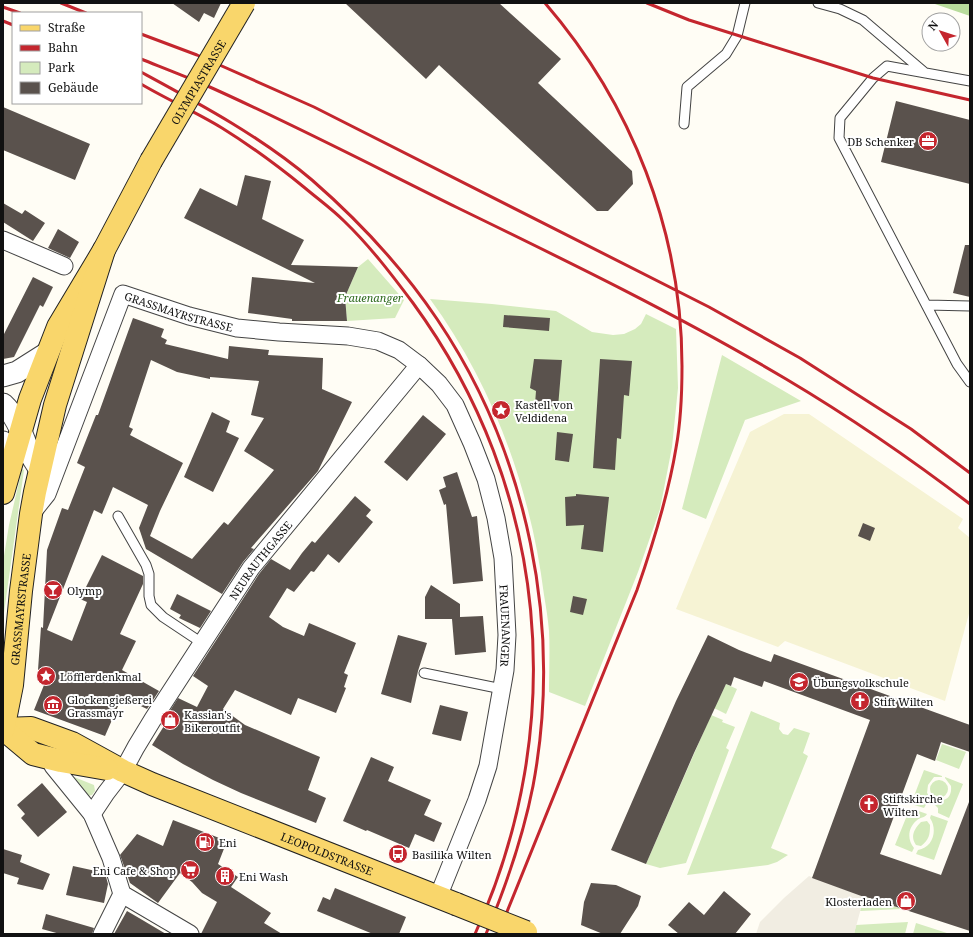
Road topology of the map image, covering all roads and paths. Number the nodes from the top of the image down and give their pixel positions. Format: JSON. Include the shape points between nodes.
{"nodes":[{"id":1,"x":244,"y":3,"type":"edge"},
{"id":2,"x":745,"y":3,"type":"edge"},
{"id":3,"x":818,"y":3,"type":"edge"},
{"id":4,"x":926,"y":73,"type":"junction"},
{"id":5,"x":970,"y":81,"type":"edge"},
{"id":6,"x":684,"y":124,"type":"dead end"},
{"id":7,"x":151,"y":161,"type":"joint"},
{"id":8,"x":3,"y":240,"type":"edge"},
{"id":9,"x":104,"y":250,"type":"junction"},
{"id":10,"x":64,"y":266,"type":"dead end"},
{"id":11,"x":927,"y":305,"type":"junction"},
{"id":12,"x":970,"y":306,"type":"edge"},
{"id":13,"x":47,"y":353,"type":"junction"},
{"id":14,"x":419,"y":365,"type":"junction"},
{"id":15,"x":3,"y":376,"type":"edge"},
{"id":16,"x":970,"y":382,"type":"edge"},
{"id":17,"x":3,"y":404,"type":"edge"},
{"id":18,"x":21,"y":429,"type":"junction"},
{"id":19,"x":3,"y":442,"type":"edge"},
{"id":20,"x":9,"y":470,"type":"junction"},
{"id":21,"x":40,"y":470,"type":"junction"},
{"id":22,"x":3,"y":492,"type":"edge"},
{"id":23,"x":31,"y":514,"type":"junction"},
{"id":24,"x":118,"y":516,"type":"dead end"},
{"id":25,"x":202,"y":643,"type":"junction"},
{"id":26,"x":424,"y":673,"type":"dead end"},
{"id":27,"x":502,"y":689,"type":"junction"},
{"id":28,"x":3,"y":729,"type":"edge"},
{"id":29,"x":51,"y":759,"type":"junction"},
{"id":30,"x":124,"y":771,"type":"junction"},
{"id":31,"x":92,"y":814,"type":"junction"},
{"id":32,"x":122,"y":894,"type":"junction"},
{"id":33,"x":447,"y":900,"type":"junction"},
{"id":34,"x":529,"y":933,"type":"edge"},
{"id":35,"x":102,"y":934,"type":"edge"},
{"id":36,"x":190,"y":934,"type":"edge"}],
"edges":[{"from":1,"to":7,"type":"main road","name":"OLYMPIASTRASSE","bridge":true},
{"from":2,"to":6,"type":"lane","via":[[737,36],[726,54],[687,87]]},
{"from":3,"to":4,"type":"lane","via":[[840,9],[863,20]]},
{"from":4,"to":5,"type":"lane"},
{"from":4,"to":11,"type":"lane","via":[[886,66],[840,118],[839,138]]},
{"from":7,"to":9,"type":"main road","name":"GRASSMAYRSTRASSE"},
{"from":8,"to":10,"type":"street"},
{"from":9,"to":13,"type":"main road","name":"GRASSMAYRSTRASSE","via":[[58,327]]},
{"from":9,"to":21,"type":"main road","name":"GRASSMAYRSTRASSE","via":[[62,380]]},
{"from":11,"to":12,"type":"lane"},
{"from":11,"to":16,"type":"lane","via":[[957,364]]},
{"from":13,"to":15,"type":"street","via":[[17,372]]},
{"from":13,"to":18,"type":"main road","name":"GRASSMAYRSTRASSE"},
{"from":14,"to":23,"type":"street","name":"GRASSMAYRSTRASSE","via":[[399,350],[378,341],[348,336],[237,328],[189,316],[123,294],[47,494]]},
{"from":14,"to":25,"type":"street","name":"NEURAUTHGASSE","via":[[251,568]]},
{"from":14,"to":27,"type":"street","name":"FRAUENANGER","via":[[439,384],[455,405],[486,479],[503,558],[506,596],[507,636]]},
{"from":17,"to":18,"type":"street"},
{"from":18,"to":20,"type":"main road","name":"GRASSMAYRSTRASSE"},
{"from":18,"to":21,"type":"street"},
{"from":19,"to":20,"type":"street"},
{"from":20,"to":22,"type":"main road","name":"GRASSMAYRSTRASSE"},
{"from":21,"to":23,"type":"main road","name":"GRASSMAYRSTRASSE"},
{"from":23,"to":28,"type":"main road","name":"GRASSMAYRSTRASSE","via":[[12,685]]},
{"from":24,"to":25,"type":"lane","via":[[146,565],[151,604],[163,617]]},
{"from":25,"to":30,"type":"street","name":"NEURAUTHGASSE","via":[[153,719]]},
{"from":26,"to":27,"type":"lane"},
{"from":27,"to":33,"type":"street","name":"FRAUENANGER","via":[[488,766]]},
{"from":28,"to":29,"type":"main road","name":"LEOPOLDSTRASSE","via":[[33,754]]},
{"from":28,"to":30,"type":"main road","name":"LEOPOLDSTRASSE","via":[[31,728],[72,743]]},
{"from":29,"to":30,"type":"main road","name":"LEOPOLDSTRASSE"},
{"from":29,"to":31,"type":"street","via":[[53,766]]},
{"from":30,"to":31,"type":"street","name":"NEURAUTHGASSE"},
{"from":30,"to":33,"type":"main road","name":"LEOPOLDSTRASSE"},
{"from":31,"to":32,"type":"street","via":[[111,858]]},
{"from":32,"to":35,"type":"street"},
{"from":32,"to":36,"type":"street"},
{"from":33,"to":34,"type":"main road","name":"LEOPOLDSTRASSE","bridge":true}]}
